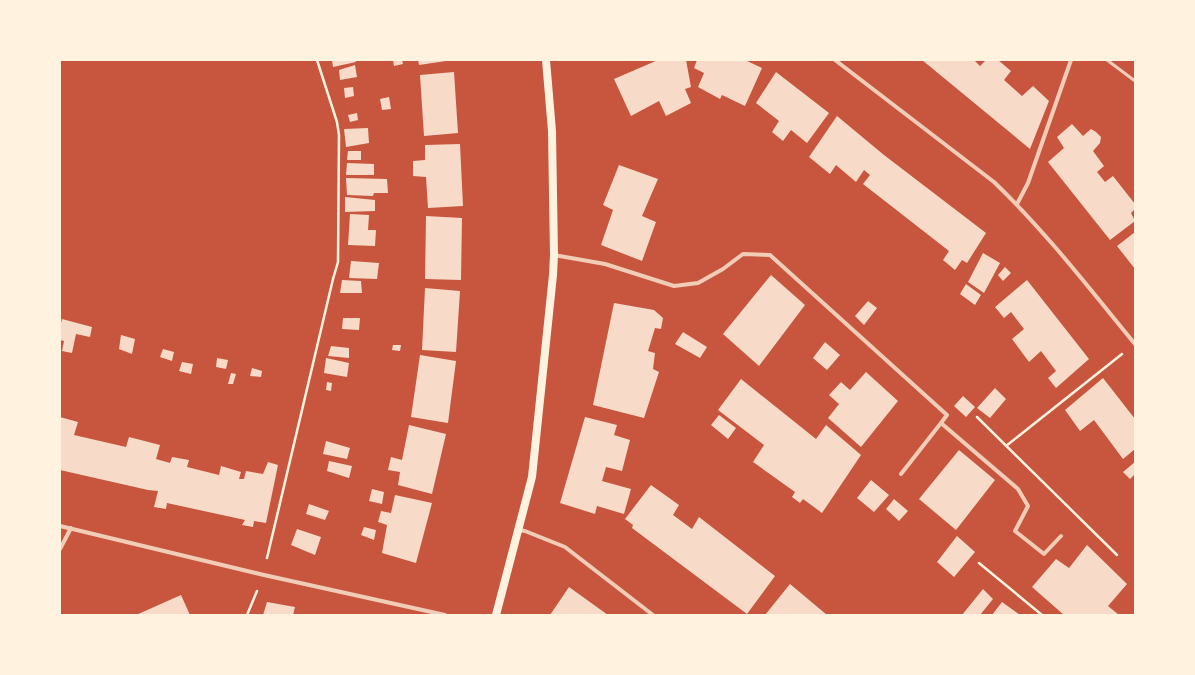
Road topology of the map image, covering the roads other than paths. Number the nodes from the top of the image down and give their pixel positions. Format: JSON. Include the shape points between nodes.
{"nodes":[{"id":1,"x":546,"y":60,"type":"edge"},
{"id":2,"x":835,"y":60,"type":"edge"},
{"id":3,"x":1071,"y":60,"type":"edge"},
{"id":4,"x":1107,"y":60,"type":"edge"},
{"id":5,"x":1135,"y":81,"type":"edge"},
{"id":6,"x":1017,"y":204,"type":"junction"},
{"id":7,"x":554,"y":255,"type":"junction"},
{"id":8,"x":1135,"y":344,"type":"edge"},
{"id":9,"x":941,"y":423,"type":"junction"},
{"id":10,"x":901,"y":474,"type":"dead end"},
{"id":11,"x":60,"y":526,"type":"edge"},
{"id":12,"x":71,"y":528,"type":"junction"},
{"id":13,"x":518,"y":530,"type":"junction"},
{"id":14,"x":1061,"y":536,"type":"dead end"},
{"id":15,"x":60,"y":549,"type":"edge"},
{"id":16,"x":444,"y":615,"type":"edge"},
{"id":17,"x":496,"y":615,"type":"edge"},
{"id":18,"x":653,"y":615,"type":"edge"}],
"edges":[{"from":1,"to":7,"type":"main road","via":[[552,131]]},
{"from":2,"to":6,"type":"street","via":[[994,182]]},
{"from":3,"to":6,"type":"street","via":[[1028,183]]},
{"from":4,"to":5,"type":"lane"},
{"from":6,"to":8,"type":"street"},
{"from":7,"to":9,"type":"street","via":[[606,264],[674,286],[698,283],[743,254],[770,255],[948,415]]},
{"from":7,"to":13,"type":"main road","via":[[532,477]]},
{"from":9,"to":10,"type":"street"},
{"from":9,"to":14,"type":"street","via":[[1018,489],[1028,506],[1015,531],[1044,554]]},
{"from":11,"to":12,"type":"street"},
{"from":12,"to":15,"type":"street"},
{"from":12,"to":16,"type":"street"},
{"from":13,"to":17,"type":"main road"},
{"from":13,"to":18,"type":"street","via":[[565,547]]}]}
